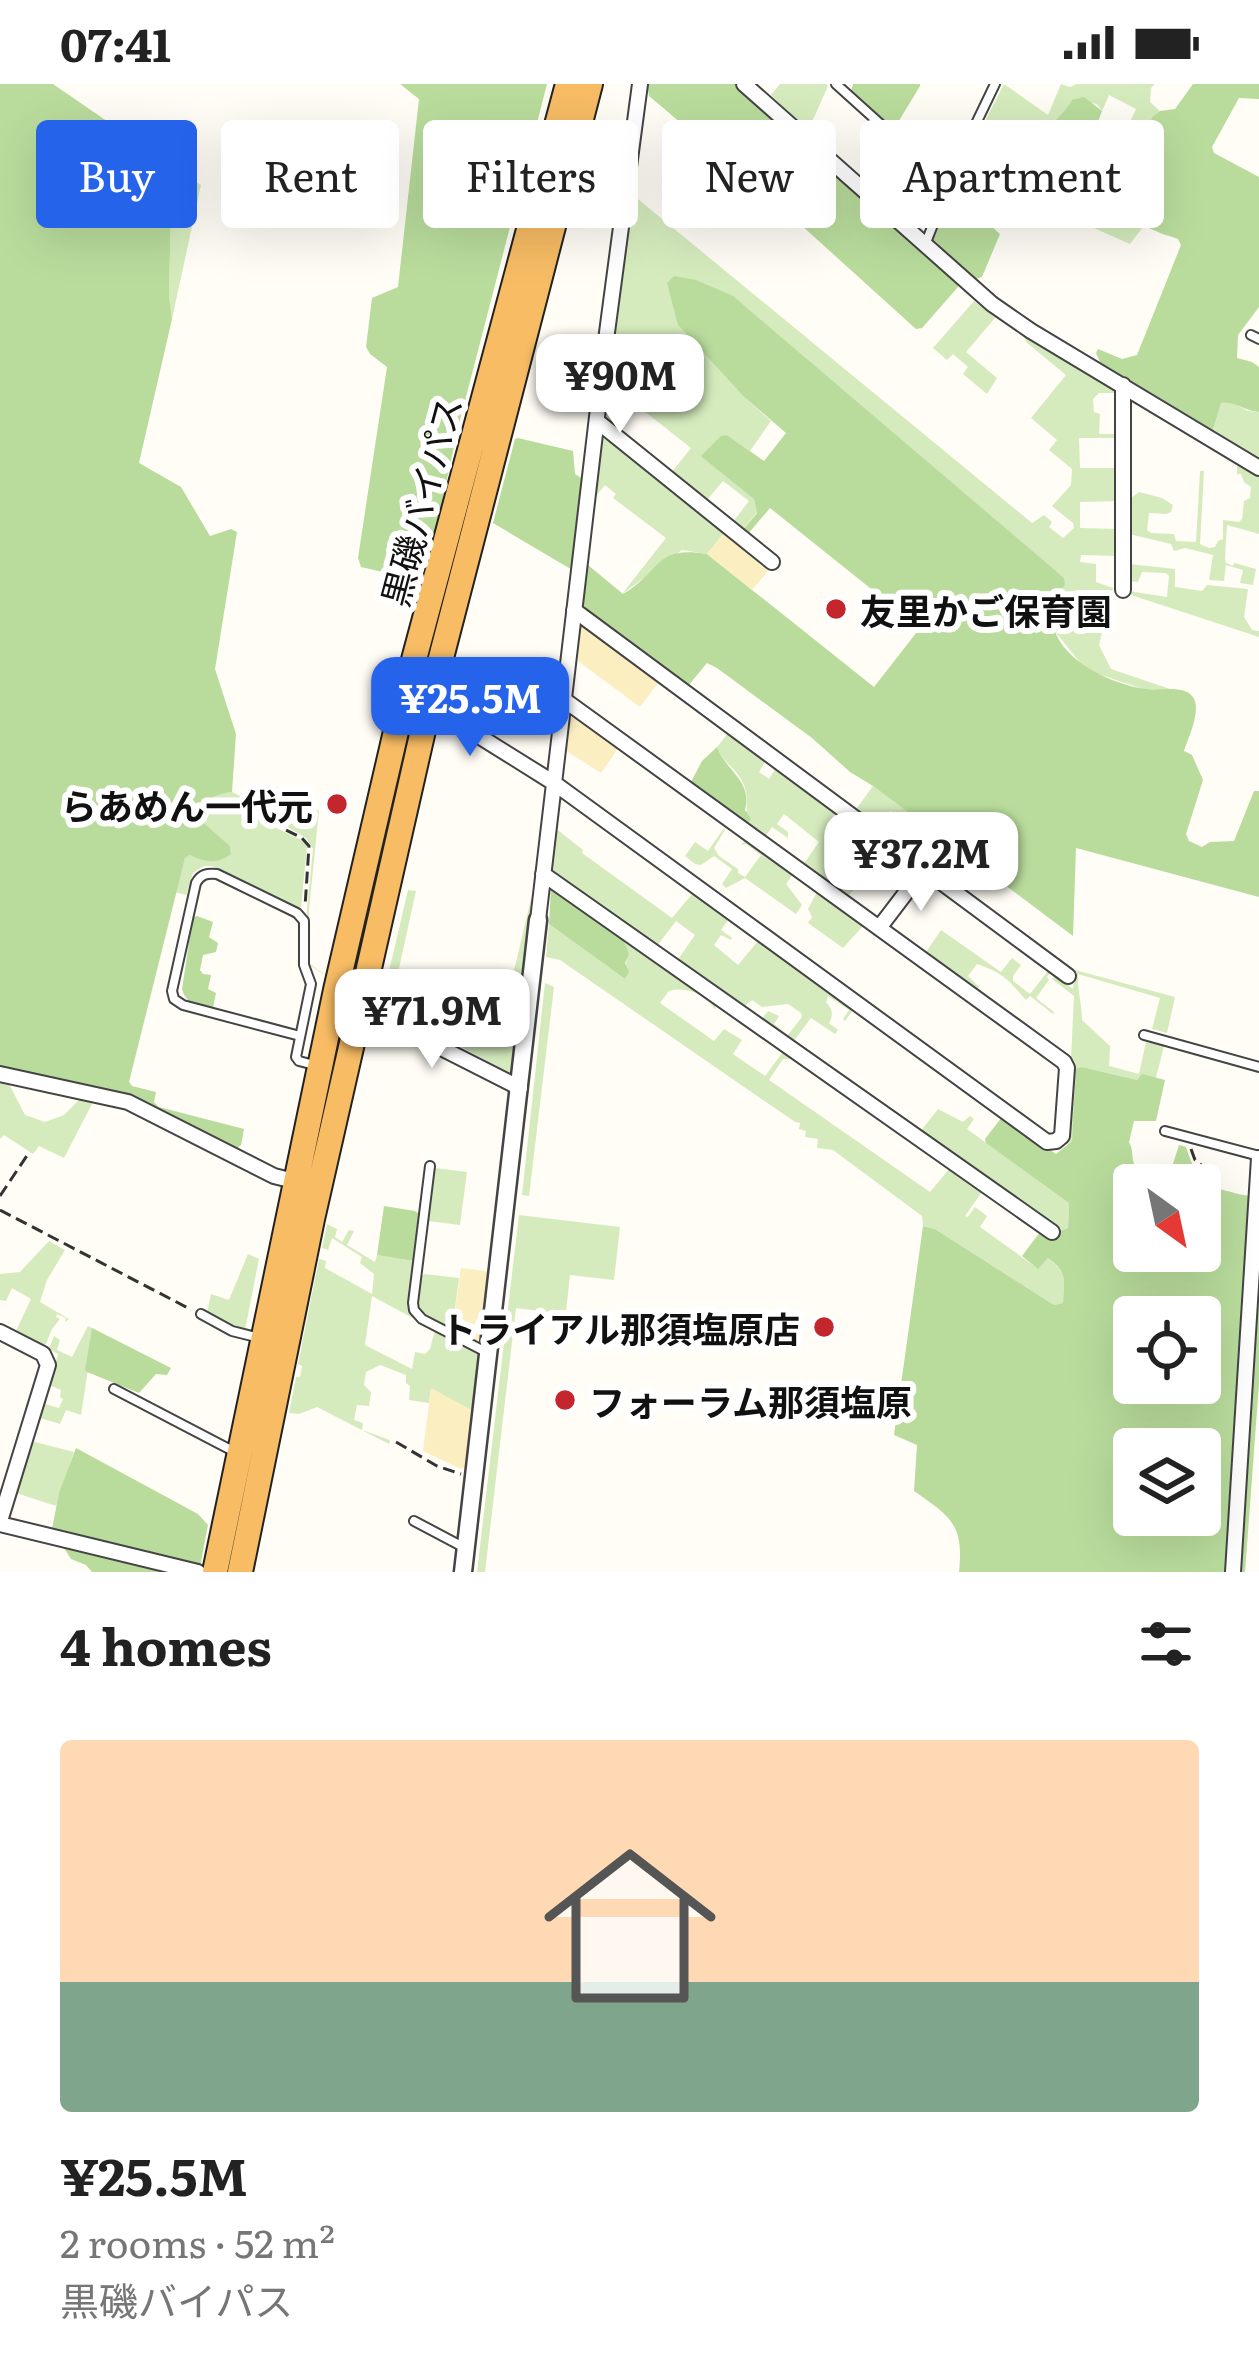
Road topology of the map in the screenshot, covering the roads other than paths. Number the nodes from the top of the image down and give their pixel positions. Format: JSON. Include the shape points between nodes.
{"nodes":[{"id":1,"x":568,"y":84,"type":"edge"},
{"id":2,"x":590,"y":84,"type":"edge"},
{"id":3,"x":640,"y":84,"type":"edge"},
{"id":4,"x":744,"y":84,"type":"edge"},
{"id":5,"x":836,"y":84,"type":"edge"},
{"id":6,"x":995,"y":84,"type":"edge"},
{"id":7,"x":847,"y":88,"type":"edge"},
{"id":8,"x":880,"y":120,"type":"edge"},
{"id":9,"x":978,"y":120,"type":"edge"},
{"id":10,"x":932,"y":228,"type":"edge"},
{"id":11,"x":925,"y":246,"type":"junction"},
{"id":12,"x":1124,"y":386,"type":"junction"},
{"id":13,"x":597,"y":421,"type":"junction"},
{"id":14,"x":1259,"y":468,"type":"edge"},
{"id":15,"x":772,"y":562,"type":"dead end"},
{"id":16,"x":1123,"y":590,"type":"dead end"},
{"id":17,"x":574,"y":610,"type":"junction"},
{"id":18,"x":563,"y":699,"type":"junction"},
{"id":19,"x":417,"y":701,"type":"junction"},
{"id":20,"x":554,"y":783,"type":"junction"},
{"id":21,"x":924,"y":869,"type":"junction"},
{"id":22,"x":544,"y":874,"type":"junction"},
{"id":23,"x":538,"y":920,"type":"joint"},
{"id":24,"x":879,"y":928,"type":"junction"},
{"id":25,"x":1068,"y":976,"type":"dead end"},
{"id":26,"x":323,"y":987,"type":"junction"},
{"id":27,"x":360,"y":1012,"type":"junction"},
{"id":28,"x":1144,"y":1035,"type":"dead end"},
{"id":29,"x":300,"y":1036,"type":"junction"},
{"id":30,"x":1259,"y":1067,"type":"edge"},
{"id":31,"x":333,"y":1068,"type":"junction"},
{"id":32,"x":0,"y":1074,"type":"edge"},
{"id":33,"x":520,"y":1088,"type":"junction"},
{"id":34,"x":1165,"y":1131,"type":"dead end"},
{"id":35,"x":1259,"y":1157,"type":"edge"},
{"id":36,"x":430,"y":1166,"type":"dead end"},
{"id":37,"x":307,"y":1185,"type":"junction"},
{"id":38,"x":1052,"y":1232,"type":"dead end"},
{"id":39,"x":201,"y":1314,"type":"road end"},
{"id":40,"x":0,"y":1332,"type":"edge"},
{"id":41,"x":263,"y":1340,"type":"junction"},
{"id":42,"x":489,"y":1354,"type":"junction"},
{"id":43,"x":114,"y":1389,"type":"dead end"},
{"id":44,"x":240,"y":1454,"type":"junction"},
{"id":45,"x":414,"y":1520,"type":"dead end"},
{"id":46,"x":0,"y":1522,"type":"edge"},
{"id":47,"x":466,"y":1548,"type":"junction"},
{"id":48,"x":198,"y":1572,"type":"edge"},
{"id":49,"x":215,"y":1572,"type":"edge"},
{"id":50,"x":240,"y":1572,"type":"edge"},
{"id":51,"x":463,"y":1572,"type":"edge"},
{"id":52,"x":1233,"y":1572,"type":"edge"}],
"edges":[{"from":1,"to":19,"type":"highway","name":"黒磯バイパス"},
{"from":2,"to":19,"type":"highway","name":"黒磯バイパス"},
{"from":3,"to":13,"type":"street"},
{"from":4,"to":11,"type":"street"},
{"from":5,"to":7,"type":"lane"},
{"from":6,"to":9,"type":"lane"},
{"from":7,"to":8,"type":"lane"},
{"from":10,"to":11,"type":"lane"},
{"from":11,"to":12,"type":"street","via":[[992,304]]},
{"from":12,"to":14,"type":"street"},
{"from":12,"to":16,"type":"street"},
{"from":13,"to":15,"type":"street"},
{"from":13,"to":17,"type":"street"},
{"from":17,"to":18,"type":"street"},
{"from":17,"to":21,"type":"street"},
{"from":18,"to":20,"type":"street"},
{"from":18,"to":24,"type":"street"},
{"from":19,"to":20,"type":"street"},
{"from":19,"to":26,"type":"highway","name":"黒磯バイパス"},
{"from":19,"to":27,"type":"highway","name":"黒磯バイパス"},
{"from":20,"to":22,"type":"street"},
{"from":20,"to":24,"type":"street","via":[[1047,1142],[1062,1136],[1064,1062]]},
{"from":21,"to":24,"type":"street"},
{"from":21,"to":25,"type":"street"},
{"from":22,"to":23,"type":"street"},
{"from":22,"to":38,"type":"street"},
{"from":23,"to":33,"type":"street"},
{"from":26,"to":29,"type":"lane"},
{"from":26,"to":29,"type":"lane","via":[[304,965],[304,921],[296,913],[217,874],[200,877],[174,999]]},
{"from":26,"to":31,"type":"highway","name":"黒磯バイパス"},
{"from":27,"to":31,"type":"highway","name":"黒磯バイパス"},
{"from":27,"to":33,"type":"street"},
{"from":28,"to":30,"type":"lane"},
{"from":29,"to":31,"type":"lane","via":[[299,1061]]},
{"from":31,"to":37,"type":"highway","name":"黒磯バイパス"},
{"from":32,"to":37,"type":"street","via":[[128,1102]]},
{"from":33,"to":42,"type":"street"},
{"from":34,"to":35,"type":"lane"},
{"from":35,"to":52,"type":"street"},
{"from":36,"to":42,"type":"lane","via":[[414,1310]]},
{"from":37,"to":41,"type":"highway","name":"黒磯バイパス"},
{"from":37,"to":50,"type":"highway","name":"黒磯バイパス"},
{"from":39,"to":41,"type":"lane"},
{"from":40,"to":46,"type":"street","via":[[43,1354],[48,1365]]},
{"from":41,"to":44,"type":"highway","name":"黒磯バイパス"},
{"from":42,"to":47,"type":"street"},
{"from":43,"to":44,"type":"lane"},
{"from":44,"to":49,"type":"highway","name":"黒磯バイパス"},
{"from":45,"to":47,"type":"lane"},
{"from":46,"to":48,"type":"street"},
{"from":47,"to":51,"type":"street"}]}
